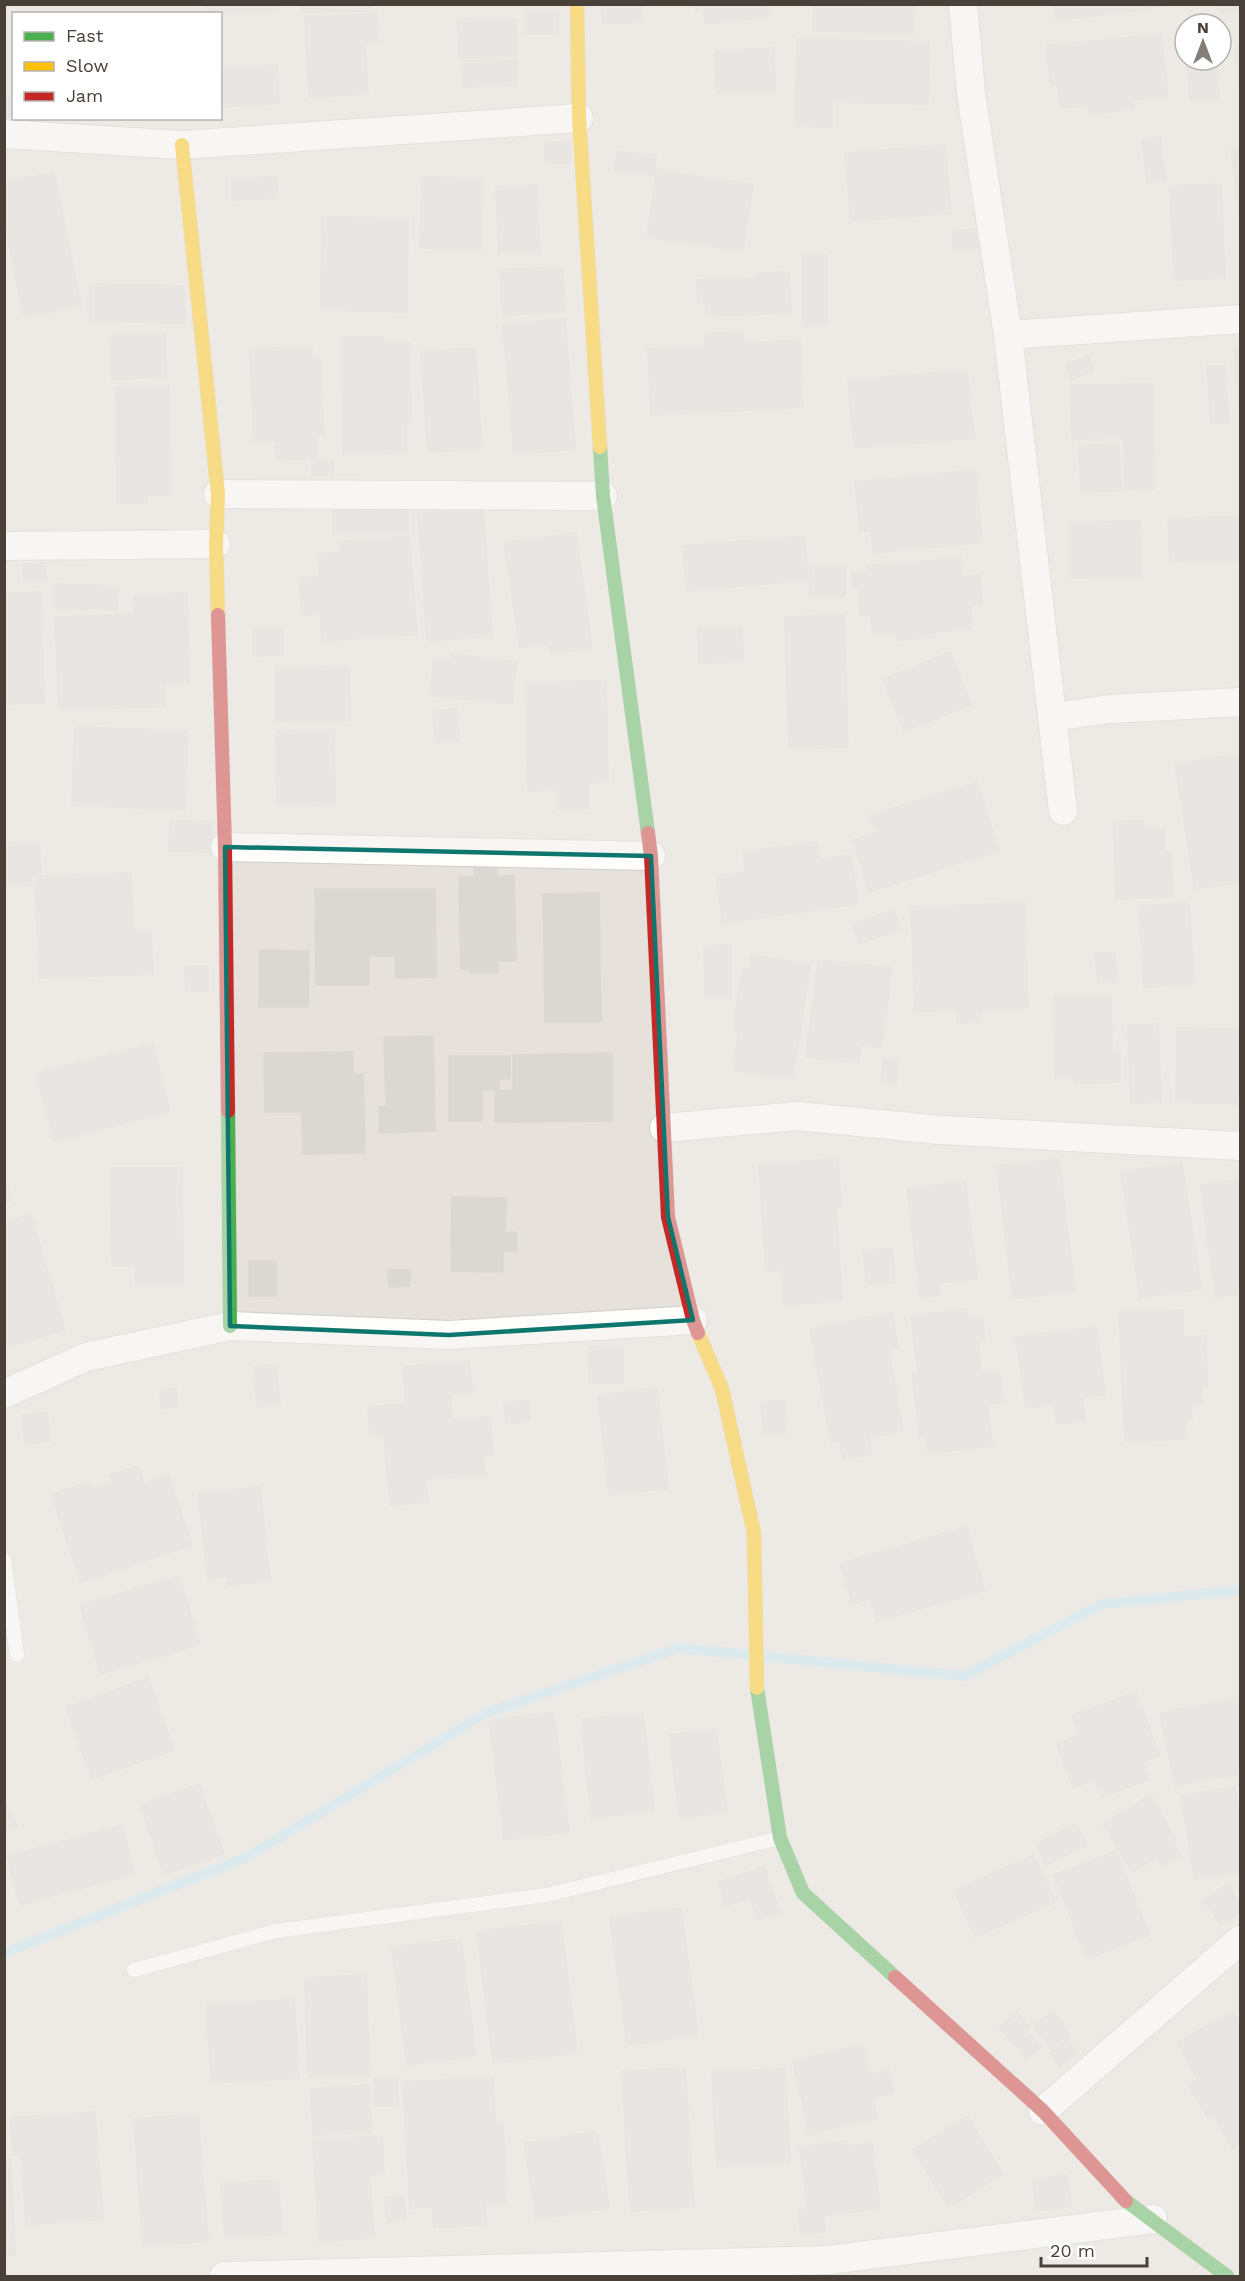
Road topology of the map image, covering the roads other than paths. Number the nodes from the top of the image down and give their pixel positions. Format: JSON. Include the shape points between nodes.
{"nodes":[{"id":1,"x":578,"y":4,"type":"edge"},
{"id":2,"x":963,"y":4,"type":"edge"},
{"id":3,"x":579,"y":118,"type":"junction"},
{"id":4,"x":4,"y":134,"type":"edge"},
{"id":5,"x":182,"y":145,"type":"junction"},
{"id":6,"x":1240,"y":319,"type":"edge"},
{"id":7,"x":1008,"y":335,"type":"junction"},
{"id":8,"x":218,"y":494,"type":"junction"},
{"id":9,"x":603,"y":496,"type":"junction"},
{"id":10,"x":216,"y":544,"type":"junction"},
{"id":11,"x":4,"y":546,"type":"edge"},
{"id":12,"x":1240,"y":702,"type":"edge"},
{"id":13,"x":1052,"y":717,"type":"junction"},
{"id":14,"x":1063,"y":811,"type":"dead end"},
{"id":15,"x":225,"y":847,"type":"junction"},
{"id":16,"x":651,"y":856,"type":"junction"},
{"id":17,"x":664,"y":1128,"type":"junction"},
{"id":18,"x":1240,"y":1146,"type":"edge"},
{"id":19,"x":693,"y":1320,"type":"junction"},
{"id":20,"x":230,"y":1326,"type":"junction"},
{"id":21,"x":4,"y":1394,"type":"edge"},
{"id":22,"x":4,"y":1560,"type":"edge"},
{"id":23,"x":17,"y":1655,"type":"dead end"},
{"id":24,"x":780,"y":1838,"type":"junction"},
{"id":25,"x":1240,"y":1940,"type":"edge"},
{"id":26,"x":134,"y":1970,"type":"dead end"},
{"id":27,"x":1043,"y":2111,"type":"junction"},
{"id":28,"x":1153,"y":2219,"type":"junction"},
{"id":29,"x":224,"y":2277,"type":"edge"},
{"id":30,"x":1227,"y":2277,"type":"edge"}],
"edges":[{"from":1,"to":3,"type":"street"},
{"from":2,"to":7,"type":"street","via":[[971,93]]},
{"from":3,"to":5,"type":"street"},
{"from":3,"to":9,"type":"street"},
{"from":4,"to":5,"type":"street"},
{"from":5,"to":8,"type":"street"},
{"from":6,"to":7,"type":"street"},
{"from":7,"to":13,"type":"street"},
{"from":8,"to":9,"type":"street"},
{"from":8,"to":10,"type":"street"},
{"from":9,"to":16,"type":"street"},
{"from":10,"to":11,"type":"street"},
{"from":10,"to":15,"type":"street"},
{"from":12,"to":13,"type":"street","via":[[1110,709]]},
{"from":13,"to":14,"type":"street"},
{"from":15,"to":16,"type":"street"},
{"from":15,"to":20,"type":"street"},
{"from":16,"to":17,"type":"street"},
{"from":17,"to":18,"type":"street","via":[[798,1116],[940,1130]]},
{"from":17,"to":19,"type":"street","via":[[668,1217]]},
{"from":19,"to":20,"type":"street","via":[[449,1335]]},
{"from":19,"to":24,"type":"street","via":[[722,1389],[754,1533],[756,1683]]},
{"from":20,"to":21,"type":"street","via":[[86,1357]]},
{"from":22,"to":23,"type":"lane"},
{"from":24,"to":26,"type":"lane","via":[[547,1894],[276,1932]]},
{"from":24,"to":27,"type":"street","via":[[803,1893]]},
{"from":25,"to":27,"type":"street"},
{"from":27,"to":28,"type":"street","via":[[1121,2197]]},
{"from":28,"to":29,"type":"street","via":[[828,2260]]},
{"from":28,"to":30,"type":"street"}]}
